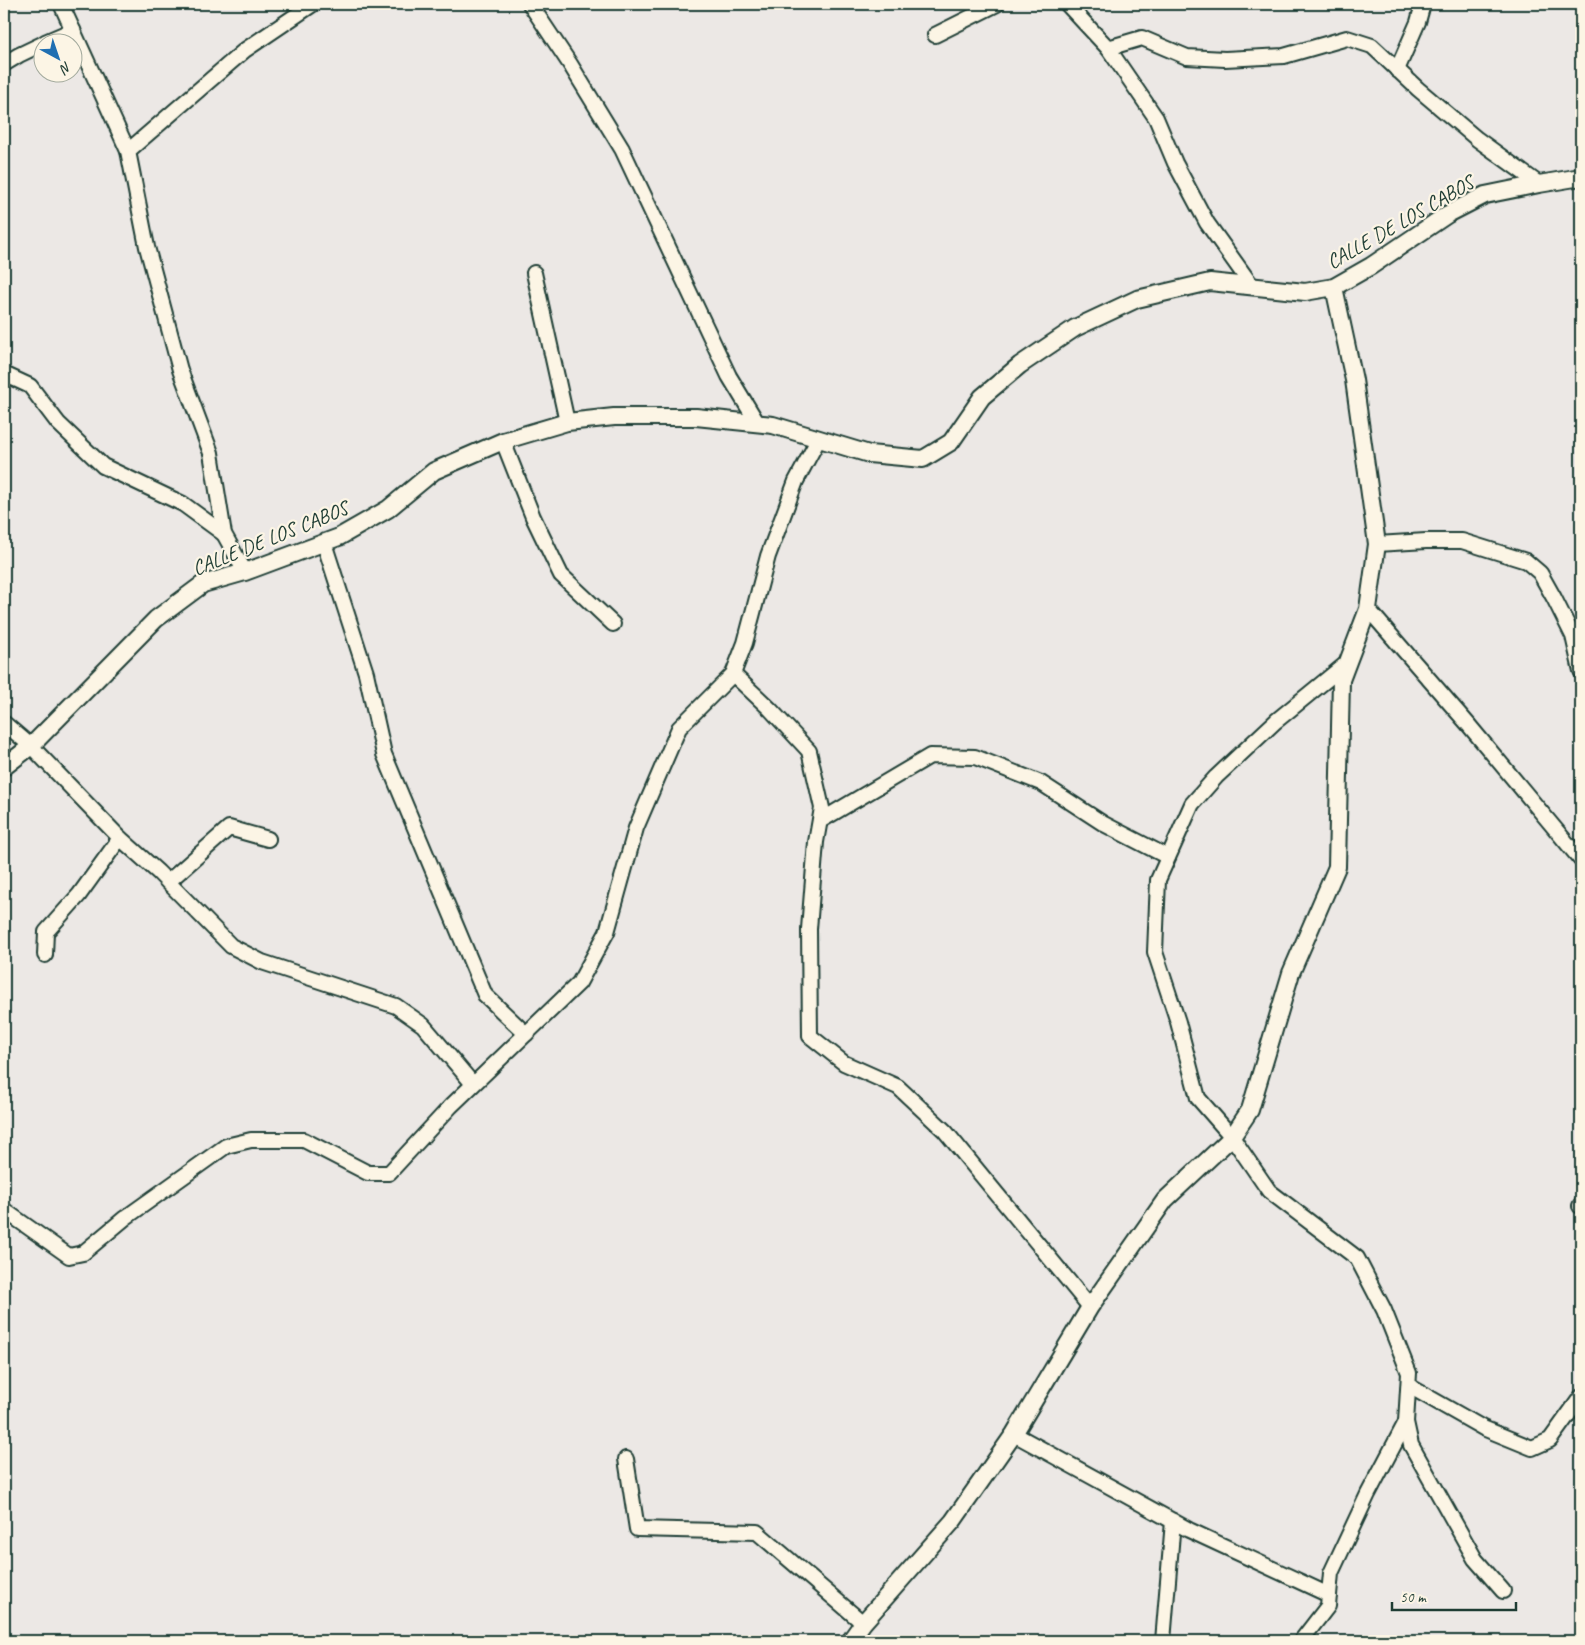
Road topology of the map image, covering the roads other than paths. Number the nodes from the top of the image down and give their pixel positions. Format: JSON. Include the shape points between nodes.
{"nodes":[{"id":1,"x":61,"y":4,"type":"edge"},
{"id":2,"x":313,"y":4,"type":"edge"},
{"id":3,"x":530,"y":4,"type":"edge"},
{"id":4,"x":997,"y":4,"type":"edge"},
{"id":5,"x":1067,"y":4,"type":"edge"},
{"id":6,"x":1423,"y":4,"type":"edge"},
{"id":7,"x":73,"y":30,"type":"junction"},
{"id":8,"x":69,"y":32,"type":"edge"},
{"id":9,"x":935,"y":35,"type":"dead end"},
{"id":10,"x":1108,"y":48,"type":"junction"},
{"id":11,"x":32,"y":49,"type":"edge"},
{"id":12,"x":4,"y":64,"type":"edge"},
{"id":13,"x":1397,"y":70,"type":"junction"},
{"id":14,"x":128,"y":151,"type":"junction"},
{"id":15,"x":1581,"y":177,"type":"edge"},
{"id":16,"x":1539,"y":184,"type":"junction"},
{"id":17,"x":534,"y":273,"type":"dead end"},
{"id":18,"x":1252,"y":286,"type":"junction"},
{"id":19,"x":1334,"y":287,"type":"junction"},
{"id":20,"x":4,"y":374,"type":"edge"},
{"id":21,"x":567,"y":422,"type":"junction"},
{"id":22,"x":758,"y":424,"type":"junction"},
{"id":23,"x":818,"y":440,"type":"junction"},
{"id":24,"x":503,"y":441,"type":"junction"},
{"id":25,"x":224,"y":534,"type":"junction"},
{"id":26,"x":324,"y":542,"type":"junction"},
{"id":27,"x":1377,"y":544,"type":"junction"},
{"id":28,"x":245,"y":572,"type":"junction"},
{"id":29,"x":1368,"y":610,"type":"junction"},
{"id":30,"x":613,"y":624,"type":"dead end"},
{"id":31,"x":1347,"y":663,"type":"junction"},
{"id":32,"x":1581,"y":671,"type":"edge"},
{"id":33,"x":733,"y":674,"type":"junction"},
{"id":34,"x":4,"y":724,"type":"edge"},
{"id":35,"x":31,"y":746,"type":"junction"},
{"id":36,"x":4,"y":767,"type":"edge"},
{"id":37,"x":820,"y":821,"type":"junction"},
{"id":38,"x":120,"y":838,"type":"junction"},
{"id":39,"x":268,"y":839,"type":"dead end"},
{"id":40,"x":1168,"y":857,"type":"junction"},
{"id":41,"x":1581,"y":860,"type":"edge"},
{"id":42,"x":168,"y":882,"type":"junction"},
{"id":43,"x":45,"y":955,"type":"dead end"},
{"id":44,"x":526,"y":1034,"type":"junction"},
{"id":45,"x":473,"y":1084,"type":"junction"},
{"id":46,"x":1232,"y":1137,"type":"junction"},
{"id":47,"x":4,"y":1210,"type":"edge"},
{"id":48,"x":1090,"y":1307,"type":"junction"},
{"id":49,"x":1409,"y":1386,"type":"junction"},
{"id":50,"x":1581,"y":1397,"type":"edge"},
{"id":51,"x":1406,"y":1422,"type":"junction"},
{"id":52,"x":1014,"y":1434,"type":"junction"},
{"id":53,"x":626,"y":1459,"type":"dead end"},
{"id":54,"x":1173,"y":1521,"type":"junction"},
{"id":55,"x":1503,"y":1591,"type":"dead end"},
{"id":56,"x":1329,"y":1595,"type":"junction"},
{"id":57,"x":862,"y":1623,"type":"junction"},
{"id":58,"x":850,"y":1641,"type":"edge"},
{"id":59,"x":1163,"y":1641,"type":"edge"},
{"id":60,"x":1301,"y":1641,"type":"edge"}],
"edges":[{"from":1,"to":7,"type":"street"},
{"from":2,"to":14,"type":"street","via":[[245,50]]},
{"from":3,"to":22,"type":"street","via":[[622,150],[729,376]]},
{"from":4,"to":9,"type":"street"},
{"from":5,"to":10,"type":"street"},
{"from":6,"to":13,"type":"street"},
{"from":7,"to":8,"type":"street"},
{"from":7,"to":14,"type":"street"},
{"from":10,"to":13,"type":"street","via":[[1142,38],[1187,58],[1225,59],[1284,56],[1347,38],[1372,46]]},
{"from":10,"to":18,"type":"street","via":[[1156,118],[1175,163],[1207,223]]},
{"from":11,"to":12,"type":"street"},
{"from":13,"to":16,"type":"street","via":[[1477,139]]},
{"from":14,"to":25,"type":"street","via":[[147,247],[180,370],[211,452]]},
{"from":15,"to":16,"type":"street","name":"CALLE DE LOS CABOS"},
{"from":16,"to":19,"type":"street","name":"CALLE DE LOS CABOS","via":[[1485,195],[1448,214]]},
{"from":17,"to":21,"type":"street"},
{"from":18,"to":19,"type":"street","name":"CALLE DE LOS CABOS","via":[[1305,292]]},
{"from":18,"to":23,"type":"street","name":"CALLE DE LOS CABOS","via":[[1210,282],[1137,299],[1075,328],[982,397],[951,442],[923,459],[869,454]]},
{"from":19,"to":27,"type":"street","via":[[1354,380]]},
{"from":20,"to":25,"type":"street","via":[[30,386],[58,424],[103,466],[183,504]]},
{"from":21,"to":22,"type":"street","name":"CALLE DE LOS CABOS","via":[[614,417],[696,417]]},
{"from":21,"to":24,"type":"street","name":"CALLE DE LOS CABOS"},
{"from":22,"to":23,"type":"street","name":"CALLE DE LOS CABOS","via":[[772,425]]},
{"from":23,"to":33,"type":"street","via":[[796,481],[768,556],[745,643]]},
{"from":24,"to":26,"type":"street","name":"CALLE DE LOS CABOS","via":[[434,471],[388,509]]},
{"from":24,"to":30,"type":"street","via":[[561,576]]},
{"from":25,"to":28,"type":"street"},
{"from":26,"to":28,"type":"street","name":"CALLE DE LOS CABOS"},
{"from":26,"to":44,"type":"street","via":[[366,673],[384,754],[485,995]]},
{"from":27,"to":29,"type":"street"},
{"from":27,"to":32,"type":"street","via":[[1462,542],[1526,561],[1540,573],[1573,636]]},
{"from":28,"to":35,"type":"street","name":"CALLE DE LOS CABOS","via":[[203,584],[156,619]]},
{"from":29,"to":31,"type":"street"},
{"from":29,"to":41,"type":"street"},
{"from":31,"to":40,"type":"street","via":[[1276,721],[1210,784],[1192,804]]},
{"from":31,"to":46,"type":"street","via":[[1341,680],[1337,867],[1291,974],[1250,1110]]},
{"from":33,"to":37,"type":"street","via":[[809,751],[822,808]]},
{"from":33,"to":44,"type":"street","via":[[679,728],[636,828],[607,932],[579,983]]},
{"from":34,"to":35,"type":"street"},
{"from":35,"to":36,"type":"street","name":"CALLE DE LOS CABOS"},
{"from":35,"to":38,"type":"street"},
{"from":37,"to":40,"type":"street","via":[[930,756],[975,757],[1041,782],[1104,824]]},
{"from":37,"to":48,"type":"street","via":[[809,929],[810,1036],[844,1063],[898,1088],[945,1131]]},
{"from":38,"to":42,"type":"street"},
{"from":38,"to":43,"type":"street","via":[[79,895],[46,932]]},
{"from":39,"to":42,"type":"street","via":[[229,828]]},
{"from":40,"to":46,"type":"street","via":[[1158,880],[1155,952],[1198,1098]]},
{"from":42,"to":45,"type":"street","via":[[231,946],[262,962],[396,1006],[423,1025]]},
{"from":44,"to":45,"type":"street"},
{"from":45,"to":47,"type":"street","via":[[389,1173],[368,1173],[304,1140],[251,1140],[226,1146],[125,1218],[83,1253],[68,1256]]},
{"from":46,"to":48,"type":"street","via":[[1165,1200]]},
{"from":46,"to":49,"type":"street","via":[[1270,1192],[1357,1258],[1384,1310],[1410,1373]]},
{"from":48,"to":52,"type":"street"},
{"from":49,"to":50,"type":"street","via":[[1483,1428],[1532,1448],[1550,1440]]},
{"from":49,"to":51,"type":"street"},
{"from":51,"to":55,"type":"street","via":[[1411,1445],[1475,1559]]},
{"from":51,"to":56,"type":"street","via":[[1331,1573]]},
{"from":52,"to":54,"type":"street"},
{"from":52,"to":57,"type":"street","via":[[954,1521]]},
{"from":53,"to":57,"type":"street","via":[[637,1529],[757,1532]]},
{"from":54,"to":56,"type":"street"},
{"from":54,"to":59,"type":"street"},
{"from":56,"to":60,"type":"street","via":[[1328,1606]]},
{"from":57,"to":58,"type":"street"}]}
